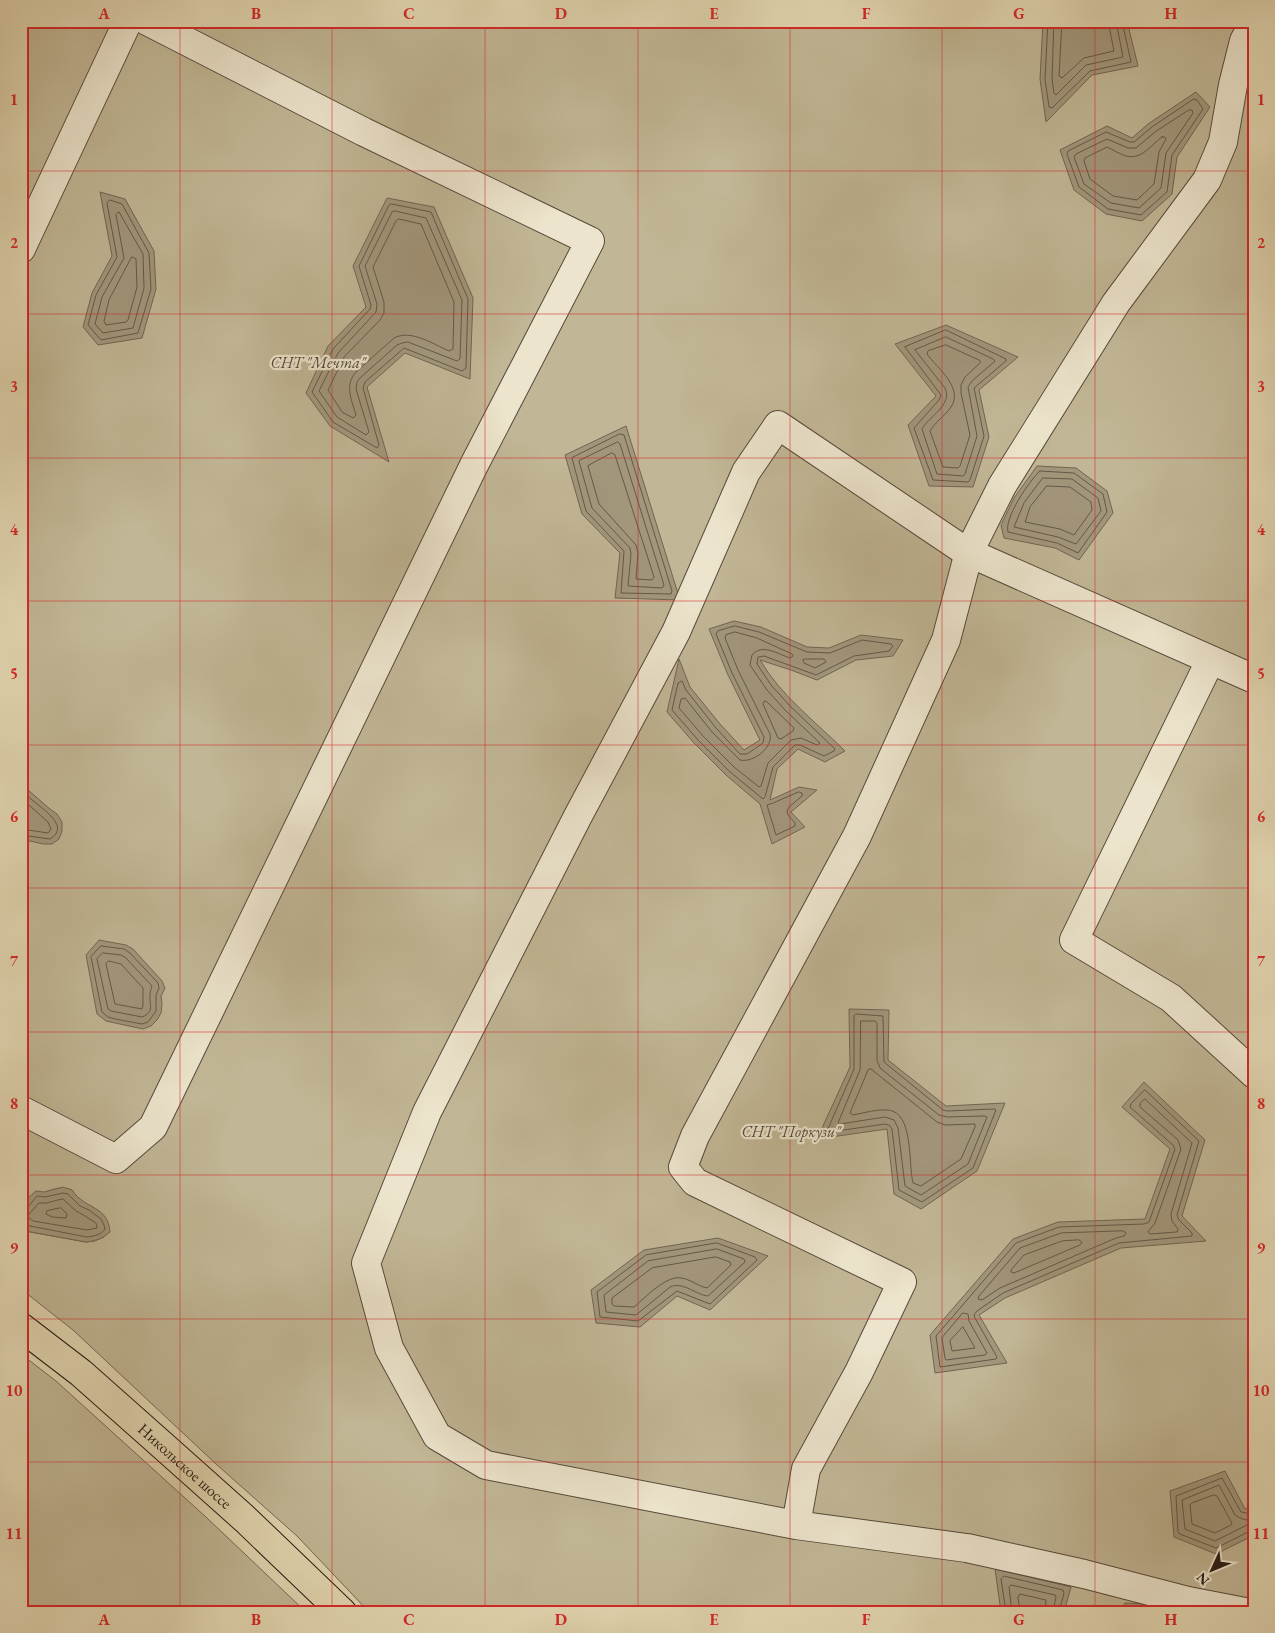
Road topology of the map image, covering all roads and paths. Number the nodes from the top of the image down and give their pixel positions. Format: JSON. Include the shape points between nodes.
{"nodes":[{"id":1,"x":128,"y":21,"type":"edge"},
{"id":2,"x":147,"y":21,"type":"edge"},
{"id":3,"x":1254,"y":22,"type":"edge"},
{"id":4,"x":21,"y":249,"type":"edge"},
{"id":5,"x":969,"y":552,"type":"junction"},
{"id":6,"x":1210,"y":661,"type":"junction"},
{"id":7,"x":1254,"y":679,"type":"edge"},
{"id":8,"x":1254,"y":1074,"type":"edge"},
{"id":9,"x":21,"y":1110,"type":"edge"},
{"id":10,"x":21,"y":1327,"type":"edge"},
{"id":11,"x":796,"y":1525,"type":"junction"},
{"id":12,"x":342,"y":1612,"type":"edge"},
{"id":13,"x":1245,"y":1612,"type":"edge"}],
"edges":[{"from":1,"to":4,"type":"street"},
{"from":2,"to":9,"type":"street","via":[[364,132],[590,241],[474,464],[153,1127],[116,1159]]},
{"from":3,"to":5,"type":"street","via":[[1244,41],[1223,142],[1207,180],[1116,303],[1002,486]]},
{"from":5,"to":6,"type":"street"},
{"from":5,"to":11,"type":"street","via":[[946,640],[857,836],[700,1128],[683,1167],[695,1182],[902,1282],[859,1372],[806,1469]]},
{"from":5,"to":11,"type":"street","via":[[778,425],[746,472],[676,632],[427,1112],[366,1263],[389,1348],[437,1436],[486,1465]]},
{"from":6,"to":7,"type":"street"},
{"from":6,"to":8,"type":"street","via":[[1074,940],[1171,998]]},
{"from":10,"to":12,"type":"main road","name":"Никольское шоссе","via":[[81,1373],[177,1458]]},
{"from":11,"to":13,"type":"street","via":[[967,1548]]}]}
